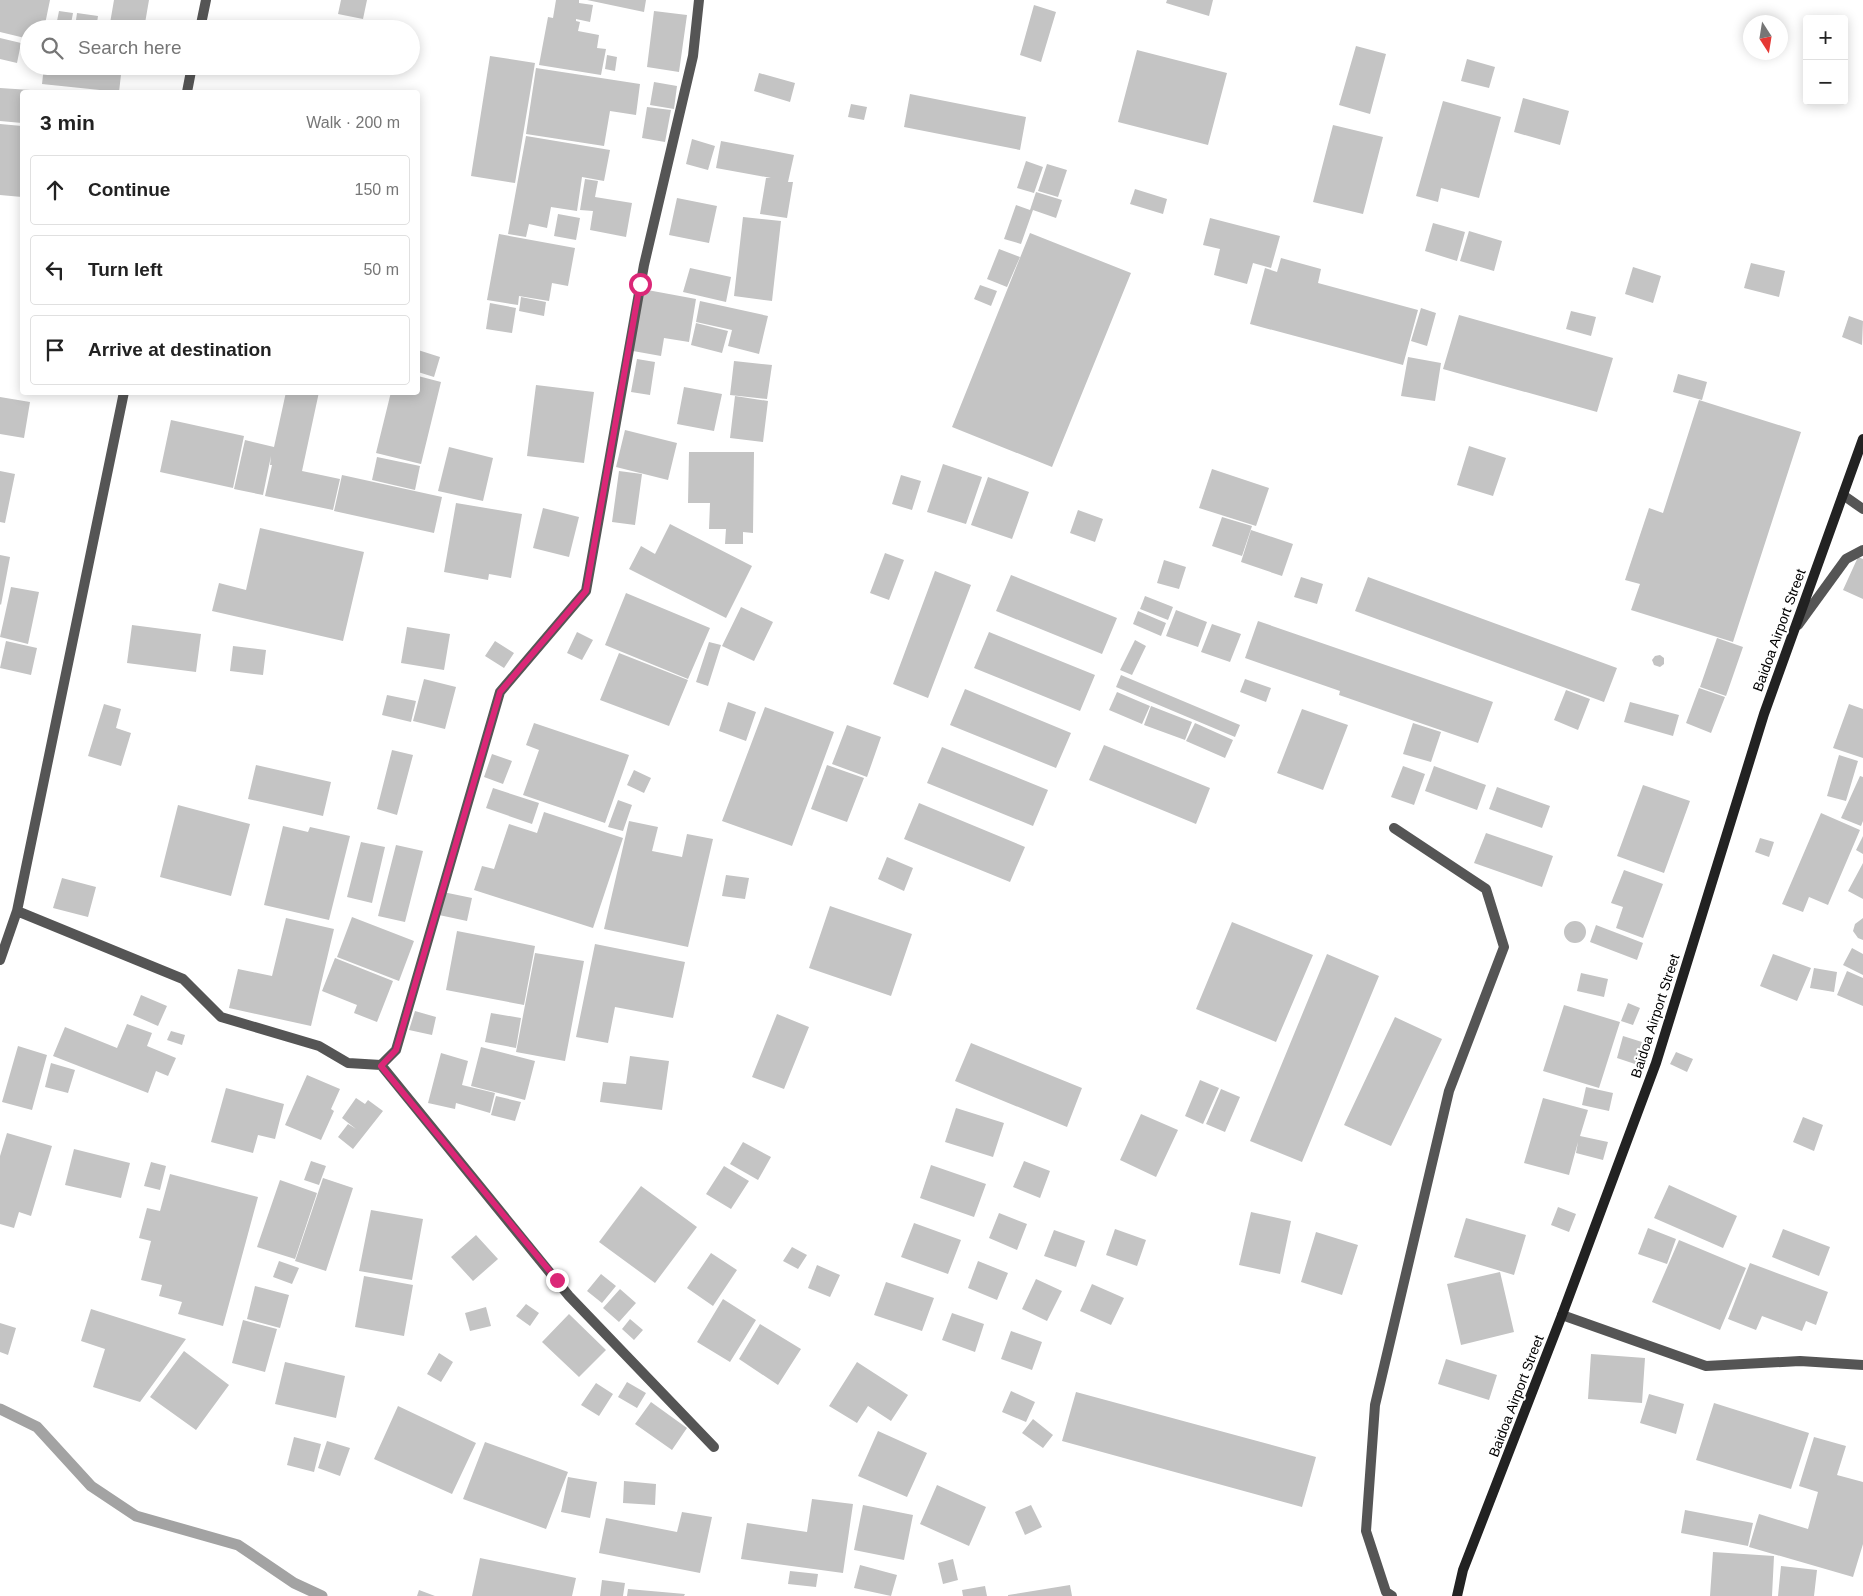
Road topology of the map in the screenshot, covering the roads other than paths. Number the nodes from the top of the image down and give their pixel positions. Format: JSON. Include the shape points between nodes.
{"nodes":[{"id":1,"x":206,"y":0,"type":"edge"},
{"id":2,"x":699,"y":0,"type":"edge"},
{"id":3,"x":202,"y":20,"type":"edge"},
{"id":4,"x":190,"y":75,"type":"edge"},
{"id":5,"x":187,"y":90,"type":"edge"},
{"id":6,"x":123,"y":395,"type":"edge"},
{"id":7,"x":1863,"y":439,"type":"edge"},
{"id":8,"x":1843,"y":495,"type":"junction"},
{"id":9,"x":1863,"y":509,"type":"edge"},
{"id":10,"x":1863,"y":550,"type":"edge"},
{"id":11,"x":1795,"y":629,"type":"junction"},
{"id":12,"x":1394,"y":828,"type":"dead end"},
{"id":13,"x":17,"y":911,"type":"junction"},
{"id":14,"x":0,"y":960,"type":"edge"},
{"id":15,"x":381,"y":1066,"type":"junction"},
{"id":16,"x":1562,"y":1315,"type":"junction"},
{"id":17,"x":1863,"y":1365,"type":"edge"},
{"id":18,"x":714,"y":1447,"type":"dead end"},
{"id":19,"x":1392,"y":1596,"type":"edge"},
{"id":20,"x":1457,"y":1596,"type":"edge"}],
"edges":[{"from":1,"to":3,"type":"street"},
{"from":2,"to":15,"type":"street","via":[[693,56],[644,265],[586,591],[500,692],[396,1050]]},
{"from":4,"to":5,"type":"street"},
{"from":6,"to":13,"type":"street"},
{"from":7,"to":8,"type":"street","name":"Baidoa Airport Street"},
{"from":8,"to":9,"type":"street"},
{"from":8,"to":11,"type":"street","name":"Baidoa Airport Street"},
{"from":10,"to":11,"type":"street","via":[[1846,559]]},
{"from":11,"to":16,"type":"street","name":"Baidoa Airport Street","via":[[1764,714],[1656,1064]]},
{"from":12,"to":19,"type":"street","via":[[1486,889],[1504,947],[1449,1091],[1375,1406],[1366,1531],[1386,1592]]},
{"from":13,"to":14,"type":"street"},
{"from":13,"to":15,"type":"street","via":[[183,979],[221,1017],[319,1046],[348,1063]]},
{"from":15,"to":18,"type":"street","via":[[569,1296]]},
{"from":16,"to":17,"type":"street","via":[[1706,1366],[1800,1361]]},
{"from":16,"to":20,"type":"street","name":"Baidoa Airport Street","via":[[1463,1570]]}]}
